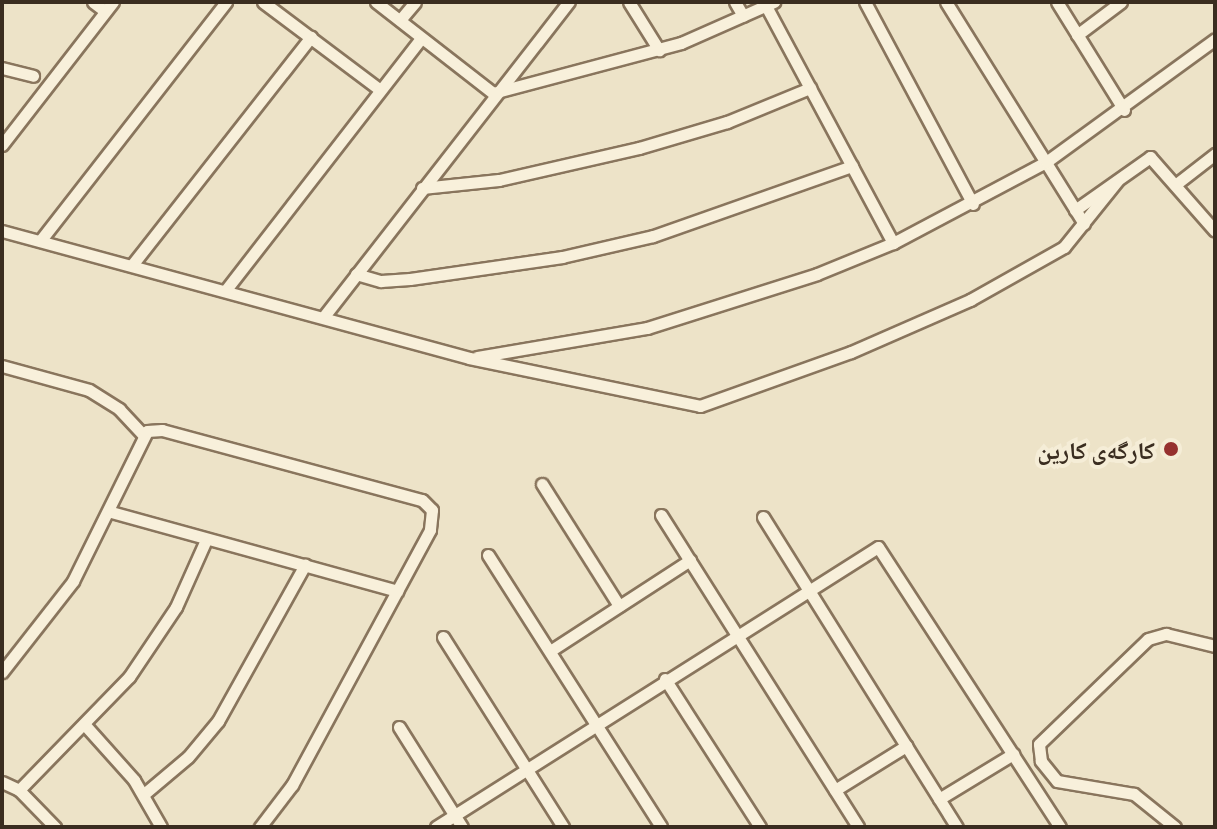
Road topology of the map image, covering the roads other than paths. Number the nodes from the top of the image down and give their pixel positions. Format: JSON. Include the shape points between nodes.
{"nodes":[{"id":1,"x":93,"y":2,"type":"edge"},
{"id":2,"x":226,"y":2,"type":"edge"},
{"id":3,"x":263,"y":2,"type":"edge"},
{"id":4,"x":376,"y":2,"type":"edge"},
{"id":5,"x":415,"y":2,"type":"edge"},
{"id":6,"x":569,"y":2,"type":"edge"},
{"id":7,"x":629,"y":2,"type":"edge"},
{"id":8,"x":735,"y":2,"type":"edge"},
{"id":9,"x":865,"y":2,"type":"edge"},
{"id":10,"x":946,"y":2,"type":"edge"},
{"id":11,"x":1057,"y":2,"type":"edge"},
{"id":12,"x":1121,"y":2,"type":"edge"},
{"id":13,"x":770,"y":4,"type":"edge"},
{"id":14,"x":109,"y":7,"type":"edge"},
{"id":15,"x":743,"y":16,"type":"junction"},
{"id":16,"x":400,"y":20,"type":"junction"},
{"id":17,"x":1077,"y":35,"type":"junction"},
{"id":18,"x":311,"y":37,"type":"junction"},
{"id":19,"x":421,"y":38,"type":"junction"},
{"id":20,"x":1215,"y":39,"type":"edge"},
{"id":21,"x":659,"y":50,"type":"junction"},
{"id":22,"x":2,"y":68,"type":"edge"},
{"id":23,"x":33,"y":76,"type":"dead end"},
{"id":24,"x":810,"y":88,"type":"junction"},
{"id":25,"x":380,"y":90,"type":"junction"},
{"id":26,"x":493,"y":93,"type":"junction"},
{"id":27,"x":1124,"y":110,"type":"junction"},
{"id":28,"x":2,"y":145,"type":"edge"},
{"id":29,"x":1215,"y":154,"type":"edge"},
{"id":30,"x":1046,"y":162,"type":"junction"},
{"id":31,"x":852,"y":166,"type":"junction"},
{"id":32,"x":1117,"y":181,"type":"junction"},
{"id":33,"x":1175,"y":185,"type":"junction"},
{"id":34,"x":422,"y":188,"type":"junction"},
{"id":35,"x":973,"y":204,"type":"junction"},
{"id":36,"x":1075,"y":210,"type":"junction"},
{"id":37,"x":1084,"y":224,"type":"junction"},
{"id":38,"x":2,"y":231,"type":"edge"},
{"id":39,"x":1215,"y":231,"type":"edge"},
{"id":40,"x":40,"y":241,"type":"junction"},
{"id":41,"x":893,"y":243,"type":"junction"},
{"id":42,"x":132,"y":265,"type":"junction"},
{"id":43,"x":356,"y":274,"type":"junction"},
{"id":44,"x":225,"y":291,"type":"junction"},
{"id":45,"x":325,"y":315,"type":"junction"},
{"id":46,"x":469,"y":358,"type":"junction"},
{"id":47,"x":2,"y":366,"type":"edge"},
{"id":48,"x":143,"y":435,"type":"junction"},
{"id":49,"x":542,"y":484,"type":"dead end"},
{"id":50,"x":111,"y":512,"type":"junction"},
{"id":51,"x":661,"y":515,"type":"dead end"},
{"id":52,"x":763,"y":517,"type":"dead end"},
{"id":53,"x":206,"y":540,"type":"junction"},
{"id":54,"x":488,"y":555,"type":"dead end"},
{"id":55,"x":690,"y":560,"type":"junction"},
{"id":56,"x":305,"y":565,"type":"junction"},
{"id":57,"x":805,"y":589,"type":"junction"},
{"id":58,"x":397,"y":591,"type":"junction"},
{"id":59,"x":619,"y":606,"type":"junction"},
{"id":60,"x":735,"y":634,"type":"junction"},
{"id":61,"x":443,"y":637,"type":"dead end"},
{"id":62,"x":1215,"y":646,"type":"edge"},
{"id":63,"x":550,"y":651,"type":"junction"},
{"id":64,"x":2,"y":672,"type":"edge"},
{"id":65,"x":665,"y":679,"type":"junction"},
{"id":66,"x":84,"y":724,"type":"junction"},
{"id":67,"x":595,"y":724,"type":"junction"},
{"id":68,"x":399,"y":727,"type":"dead end"},
{"id":69,"x":906,"y":746,"type":"junction"},
{"id":70,"x":1013,"y":754,"type":"junction"},
{"id":71,"x":526,"y":769,"type":"junction"},
{"id":72,"x":2,"y":782,"type":"edge"},
{"id":73,"x":19,"y":790,"type":"junction"},
{"id":74,"x":835,"y":790,"type":"junction"},
{"id":75,"x":144,"y":794,"type":"junction"},
{"id":76,"x":939,"y":799,"type":"junction"},
{"id":77,"x":454,"y":815,"type":"junction"},
{"id":78,"x":55,"y":827,"type":"edge"},
{"id":79,"x":161,"y":827,"type":"edge"},
{"id":80,"x":260,"y":827,"type":"edge"},
{"id":81,"x":436,"y":827,"type":"edge"},
{"id":82,"x":462,"y":827,"type":"edge"},
{"id":83,"x":563,"y":827,"type":"edge"},
{"id":84,"x":661,"y":827,"type":"edge"},
{"id":85,"x":760,"y":827,"type":"edge"},
{"id":86,"x":858,"y":827,"type":"edge"},
{"id":87,"x":957,"y":827,"type":"edge"},
{"id":88,"x":1060,"y":827,"type":"edge"},
{"id":89,"x":1175,"y":827,"type":"edge"}],
"edges":[{"from":1,"to":14,"type":"street"},
{"from":2,"to":40,"type":"street"},
{"from":3,"to":18,"type":"street"},
{"from":4,"to":16,"type":"street"},
{"from":5,"to":16,"type":"street"},
{"from":6,"to":26,"type":"street"},
{"from":7,"to":21,"type":"street"},
{"from":8,"to":15,"type":"street"},
{"from":9,"to":35,"type":"street"},
{"from":10,"to":30,"type":"street"},
{"from":11,"to":17,"type":"street"},
{"from":12,"to":17,"type":"street"},
{"from":13,"to":15,"type":"street"},
{"from":13,"to":24,"type":"street"},
{"from":14,"to":28,"type":"street"},
{"from":15,"to":21,"type":"street"},
{"from":16,"to":19,"type":"street"},
{"from":17,"to":27,"type":"street"},
{"from":18,"to":25,"type":"street"},
{"from":18,"to":42,"type":"street"},
{"from":19,"to":25,"type":"street"},
{"from":19,"to":26,"type":"street"},
{"from":20,"to":27,"type":"street"},
{"from":21,"to":26,"type":"street"},
{"from":22,"to":23,"type":"street"},
{"from":24,"to":31,"type":"street"},
{"from":24,"to":34,"type":"street","via":[[727,122],[639,148],[499,180]]},
{"from":25,"to":44,"type":"street"},
{"from":26,"to":34,"type":"street"},
{"from":27,"to":30,"type":"street"},
{"from":29,"to":33,"type":"street"},
{"from":30,"to":35,"type":"street"},
{"from":30,"to":36,"type":"street"},
{"from":31,"to":41,"type":"street"},
{"from":31,"to":43,"type":"street","via":[[653,236],[562,257],[410,279],[381,281]]},
{"from":32,"to":33,"type":"street","via":[[1150,157]]},
{"from":32,"to":36,"type":"street"},
{"from":32,"to":37,"type":"street"},
{"from":33,"to":39,"type":"street"},
{"from":34,"to":43,"type":"street"},
{"from":35,"to":41,"type":"street"},
{"from":36,"to":37,"type":"street"},
{"from":37,"to":46,"type":"street","via":[[1054,255],[936,316],[700,406]]},
{"from":38,"to":40,"type":"street"},
{"from":40,"to":42,"type":"street"},
{"from":41,"to":46,"type":"street","via":[[776,288],[647,328]]},
{"from":42,"to":44,"type":"street"},
{"from":43,"to":45,"type":"street"},
{"from":44,"to":45,"type":"street"},
{"from":45,"to":46,"type":"street"},
{"from":47,"to":48,"type":"street","via":[[89,390],[119,409]]},
{"from":48,"to":50,"type":"street"},
{"from":48,"to":58,"type":"street","via":[[162,430],[422,500],[432,510],[433,524]]},
{"from":49,"to":59,"type":"street"},
{"from":50,"to":53,"type":"street"},
{"from":50,"to":64,"type":"street","via":[[60,602]]},
{"from":51,"to":55,"type":"street"},
{"from":52,"to":57,"type":"street"},
{"from":53,"to":56,"type":"street"},
{"from":53,"to":66,"type":"street","via":[[189,581],[146,654]]},
{"from":54,"to":63,"type":"street"},
{"from":55,"to":59,"type":"street"},
{"from":55,"to":60,"type":"street"},
{"from":56,"to":58,"type":"street"},
{"from":56,"to":75,"type":"street","via":[[218,721],[181,765]]},
{"from":57,"to":60,"type":"street"},
{"from":57,"to":69,"type":"street"},
{"from":57,"to":70,"type":"street","via":[[874,547],[881,549]]},
{"from":58,"to":80,"type":"street","via":[[292,785]]},
{"from":59,"to":63,"type":"street"},
{"from":60,"to":65,"type":"street"},
{"from":60,"to":74,"type":"street"},
{"from":61,"to":71,"type":"street"},
{"from":62,"to":89,"type":"street","via":[[1166,634],[1148,639],[1039,744],[1041,761],[1057,781],[1120,788],[1147,801]]},
{"from":63,"to":67,"type":"street"},
{"from":65,"to":67,"type":"street"},
{"from":65,"to":85,"type":"street"},
{"from":66,"to":73,"type":"street"},
{"from":66,"to":75,"type":"street"},
{"from":67,"to":71,"type":"street"},
{"from":67,"to":84,"type":"street"},
{"from":68,"to":77,"type":"street"},
{"from":69,"to":74,"type":"street"},
{"from":69,"to":76,"type":"street"},
{"from":70,"to":76,"type":"street"},
{"from":70,"to":88,"type":"street"},
{"from":71,"to":77,"type":"street"},
{"from":71,"to":83,"type":"street"},
{"from":72,"to":73,"type":"street"},
{"from":73,"to":78,"type":"street"},
{"from":74,"to":86,"type":"street"},
{"from":75,"to":79,"type":"street"},
{"from":76,"to":87,"type":"street"},
{"from":77,"to":81,"type":"street"},
{"from":77,"to":82,"type":"street"}]}
